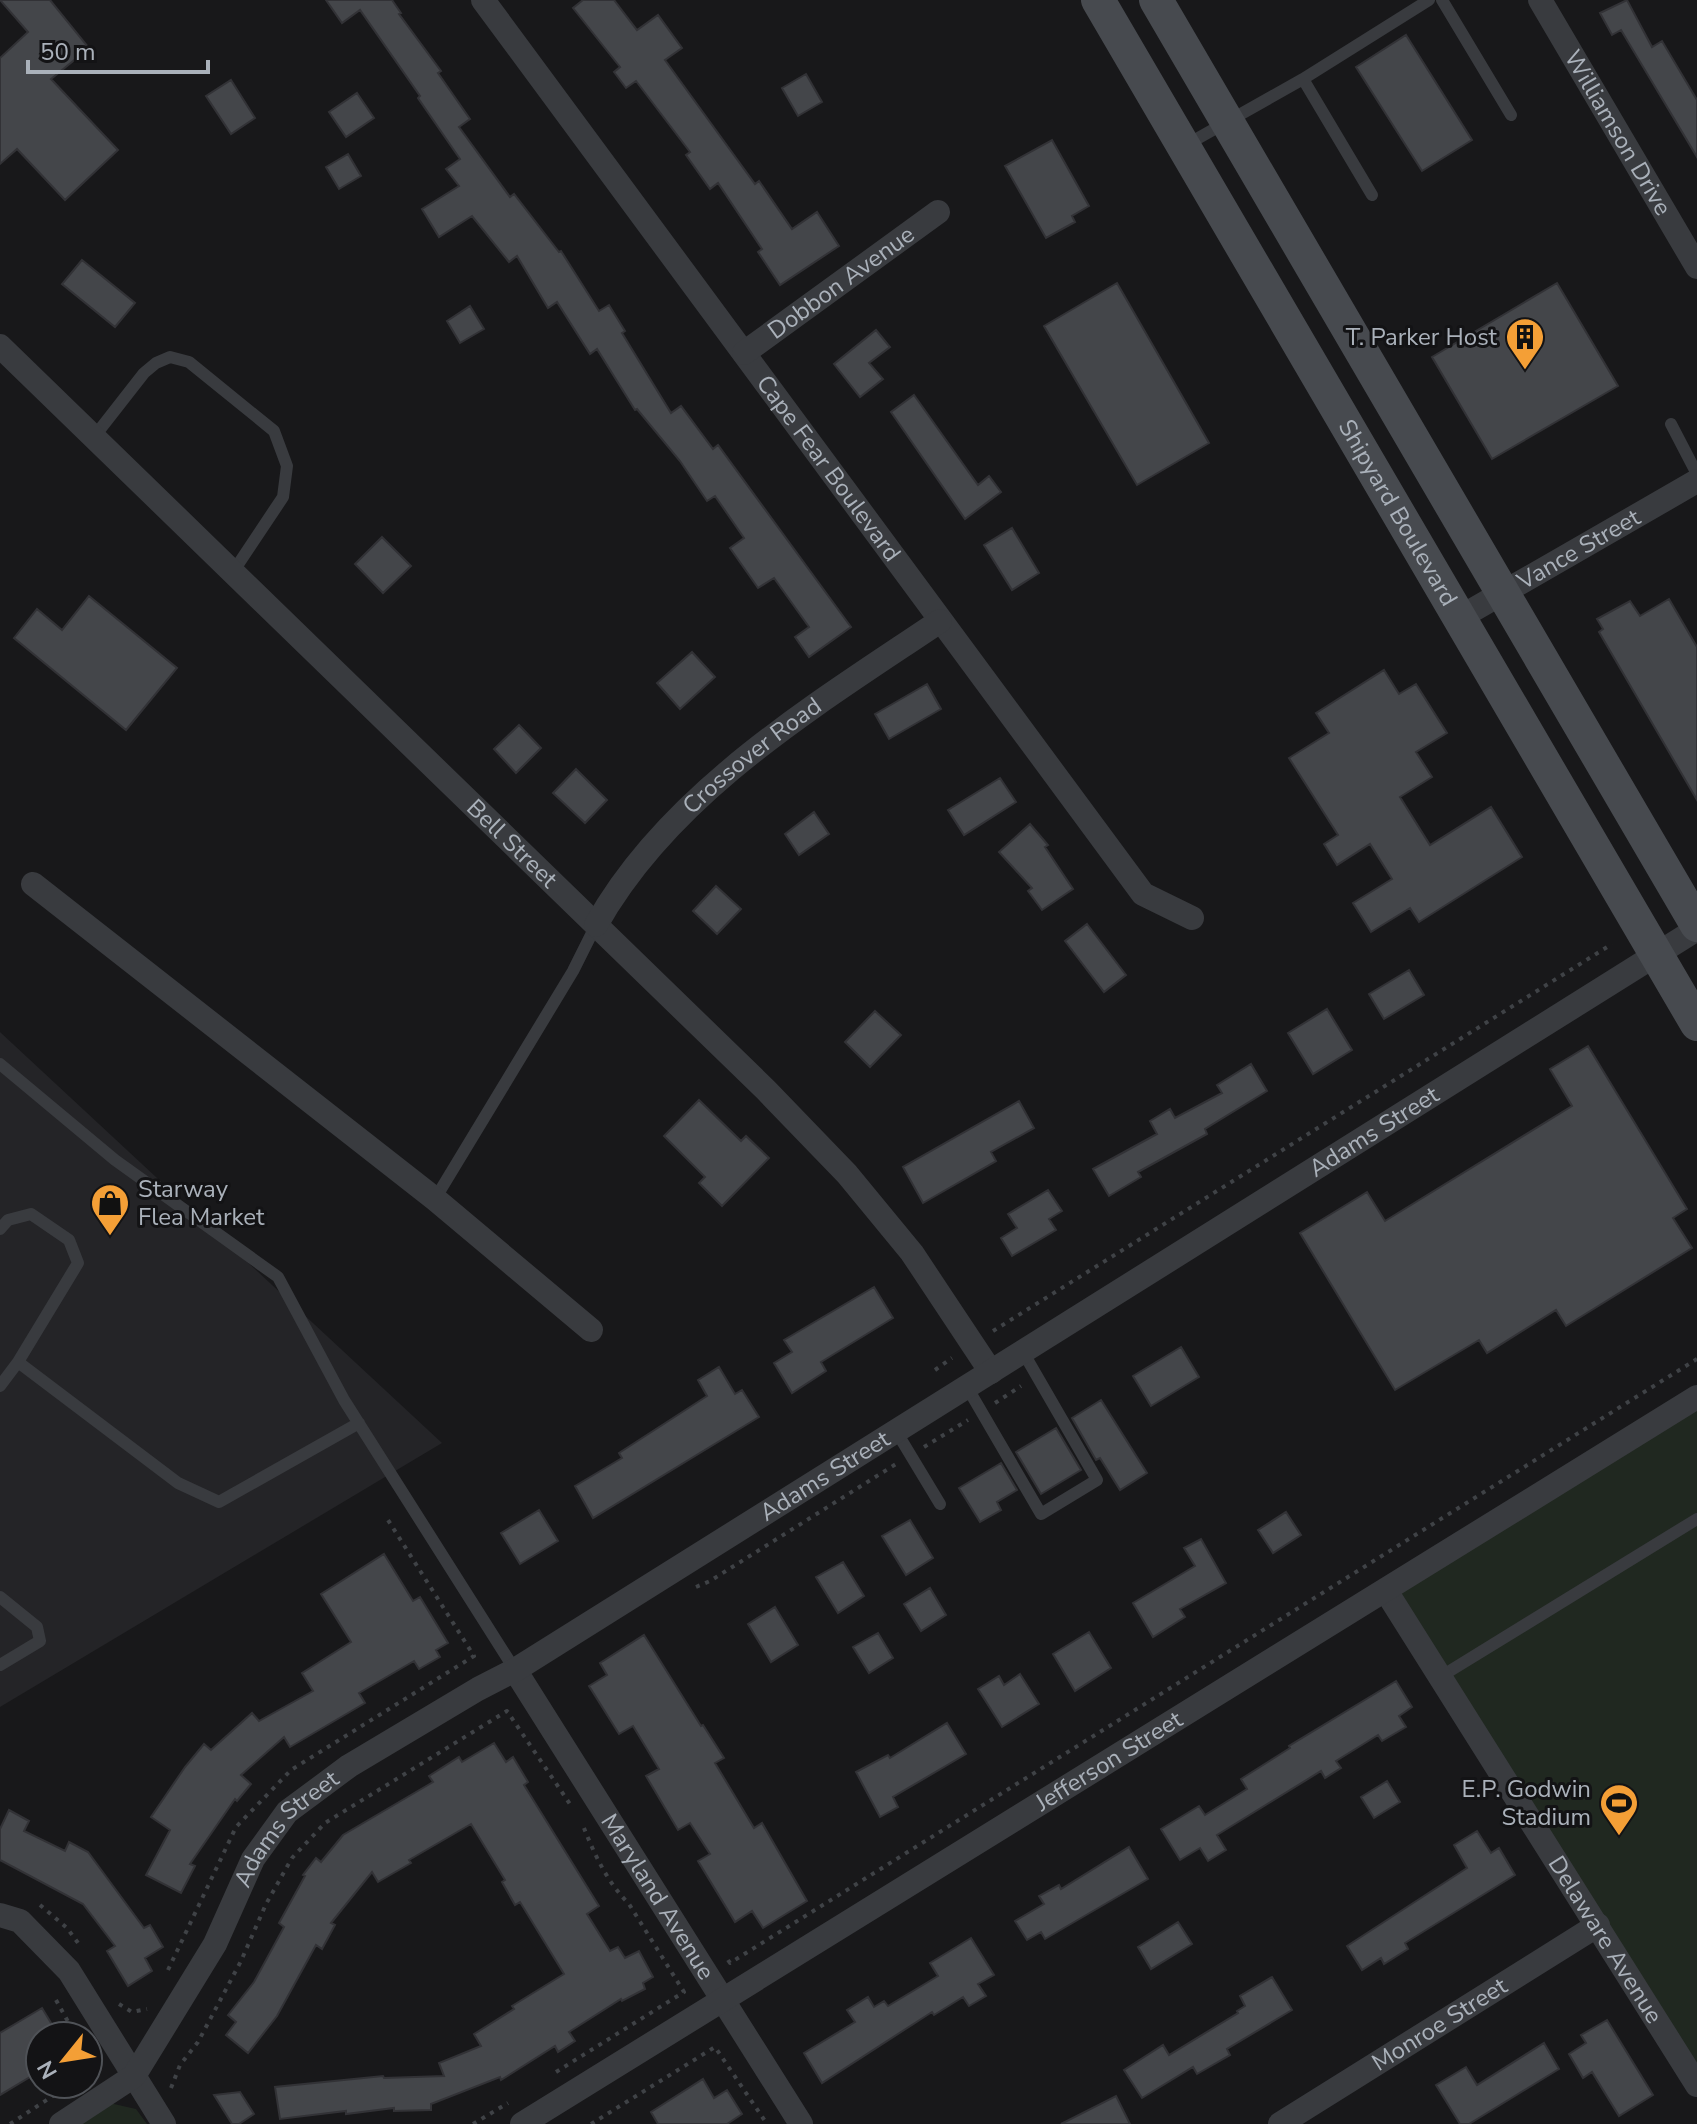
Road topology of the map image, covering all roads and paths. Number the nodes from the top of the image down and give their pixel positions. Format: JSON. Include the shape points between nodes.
{"nodes":[{"id":1,"x":483,"y":0,"type":"edge"},
{"id":2,"x":1098,"y":0,"type":"edge"},
{"id":3,"x":1156,"y":0,"type":"edge"},
{"id":4,"x":1429,"y":0,"type":"edge"},
{"id":5,"x":1442,"y":0,"type":"edge"},
{"id":6,"x":1540,"y":0,"type":"edge"},
{"id":7,"x":1303,"y":79,"type":"junction"},
{"id":8,"x":1511,"y":115,"type":"dead end"},
{"id":9,"x":1227,"y":122,"type":"junction"},
{"id":10,"x":1184,"y":146,"type":"junction"},
{"id":11,"x":1372,"y":195,"type":"dead end"},
{"id":12,"x":938,"y":212,"type":"dead end"},
{"id":13,"x":1697,"y":267,"type":"edge"},
{"id":14,"x":0,"y":346,"type":"edge"},
{"id":15,"x":744,"y":353,"type":"junction"},
{"id":16,"x":1671,"y":424,"type":"dead end"},
{"id":17,"x":94,"y":437,"type":"junction"},
{"id":18,"x":1697,"y":474,"type":"edge"},
{"id":19,"x":1697,"y":481,"type":"edge"},
{"id":20,"x":233,"y":572,"type":"junction"},
{"id":21,"x":1503,"y":593,"type":"junction"},
{"id":22,"x":1459,"y":618,"type":"junction"},
{"id":23,"x":940,"y":621,"type":"junction"},
{"id":24,"x":33,"y":884,"type":"dead end"},
{"id":25,"x":1192,"y":918,"type":"dead end"},
{"id":26,"x":596,"y":925,"type":"junction"},
{"id":27,"x":1697,"y":927,"type":"edge"},
{"id":28,"x":1612,"y":944,"type":"dead end"},
{"id":29,"x":1656,"y":955,"type":"junction"},
{"id":30,"x":1697,"y":1024,"type":"edge"},
{"id":31,"x":0,"y":1064,"type":"edge"},
{"id":32,"x":435,"y":1199,"type":"junction"},
{"id":33,"x":0,"y":1229,"type":"edge"},
{"id":34,"x":591,"y":1330,"type":"dead end"},
{"id":35,"x":973,"y":1345,"type":"junction"},
{"id":36,"x":1023,"y":1352,"type":"junction"},
{"id":37,"x":1697,"y":1359,"type":"edge"},
{"id":38,"x":18,"y":1362,"type":"junction"},
{"id":39,"x":935,"y":1370,"type":"dead end"},
{"id":40,"x":991,"y":1372,"type":"junction"},
{"id":41,"x":1037,"y":1376,"type":"junction"},
{"id":42,"x":0,"y":1386,"type":"edge"},
{"id":43,"x":967,"y":1387,"type":"junction"},
{"id":44,"x":1697,"y":1397,"type":"edge"},
{"id":45,"x":981,"y":1411,"type":"junction"},
{"id":46,"x":359,"y":1423,"type":"junction"},
{"id":47,"x":896,"y":1431,"type":"junction"},
{"id":48,"x":910,"y":1455,"type":"junction"},
{"id":49,"x":940,"y":1504,"type":"dead end"},
{"id":50,"x":1697,"y":1519,"type":"edge"},
{"id":51,"x":691,"y":1589,"type":"dead end"},
{"id":52,"x":1386,"y":1591,"type":"junction"},
{"id":53,"x":0,"y":1597,"type":"edge"},
{"id":54,"x":0,"y":1665,"type":"edge"},
{"id":55,"x":515,"y":1670,"type":"junction"},
{"id":56,"x":1440,"y":1677,"type":"junction"},
{"id":57,"x":578,"y":1813,"type":"dead end"},
{"id":58,"x":582,"y":1823,"type":"dead end"},
{"id":59,"x":0,"y":1915,"type":"edge"},
{"id":60,"x":1598,"y":1925,"type":"junction"},
{"id":61,"x":721,"y":1949,"type":"dead end"},
{"id":62,"x":53,"y":1995,"type":"dead end"},
{"id":63,"x":723,"y":2001,"type":"junction"},
{"id":64,"x":67,"y":2020,"type":"edge"},
{"id":65,"x":134,"y":2076,"type":"junction"},
{"id":66,"x":549,"y":2077,"type":"dead end"},
{"id":67,"x":1697,"y":2085,"type":"edge"},
{"id":68,"x":171,"y":2094,"type":"dead end"},
{"id":69,"x":515,"y":2098,"type":"dead end"},
{"id":70,"x":47,"y":2100,"type":"edge"},
{"id":71,"x":10,"y":2124,"type":"edge"},
{"id":72,"x":61,"y":2124,"type":"edge"},
{"id":73,"x":164,"y":2124,"type":"edge"},
{"id":74,"x":473,"y":2124,"type":"edge"},
{"id":75,"x":522,"y":2124,"type":"edge"},
{"id":76,"x":591,"y":2124,"type":"edge"},
{"id":77,"x":767,"y":2124,"type":"edge"},
{"id":78,"x":801,"y":2124,"type":"edge"},
{"id":79,"x":1280,"y":2124,"type":"edge"}],
"edges":[{"from":1,"to":15,"type":"street","name":"Cape Fear Boulevard"},
{"from":2,"to":10,"type":"main road","name":"Shipyard Boulevard"},
{"from":3,"to":9,"type":"main road","name":"Shipyard Boulevard"},
{"from":4,"to":7,"type":"lane"},
{"from":5,"to":8,"type":"lane"},
{"from":6,"to":13,"type":"street","name":"Williamson Drive"},
{"from":7,"to":9,"type":"lane"},
{"from":7,"to":11,"type":"lane"},
{"from":9,"to":10,"type":"lane"},
{"from":9,"to":21,"type":"main road","name":"Shipyard Boulevard"},
{"from":10,"to":22,"type":"main road","name":"Shipyard Boulevard"},
{"from":12,"to":15,"type":"street","name":"Dobbon Avenue"},
{"from":14,"to":17,"type":"street","name":"Bell Street"},
{"from":15,"to":23,"type":"street","name":"Cape Fear Boulevard"},
{"from":16,"to":18,"type":"lane"},
{"from":17,"to":20,"type":"street","name":"Bell Street"},
{"from":17,"to":20,"type":"lane","via":[[144,373],[170,357],[189,362],[274,431],[287,466],[283,497]]},
{"from":19,"to":21,"type":"street","name":"Vance Street"},
{"from":20,"to":26,"type":"street","name":"Bell Street"},
{"from":21,"to":22,"type":"street","name":"Vance Street"},
{"from":21,"to":27,"type":"main road","name":"Shipyard Boulevard"},
{"from":22,"to":29,"type":"main road","name":"Shipyard Boulevard"},
{"from":23,"to":25,"type":"street","name":"Cape Fear Boulevard","via":[[1143,894]]},
{"from":23,"to":26,"type":"street","name":"Crossover Road","via":[[833,693],[686,810],[640,859]]},
{"from":24,"to":32,"type":"street"},
{"from":26,"to":32,"type":"lane"},
{"from":26,"to":35,"type":"street","name":"Bell Street","via":[[847,1174],[912,1253]]},
{"from":27,"to":29,"type":"street","name":"Adams Street"},
{"from":28,"to":35,"type":"path"},
{"from":29,"to":30,"type":"main road","name":"Shipyard Boulevard"},
{"from":29,"to":36,"type":"street","name":"Adams Street"},
{"from":31,"to":46,"type":"lane","via":[[115,1160],[278,1277]]},
{"from":32,"to":34,"type":"street"},
{"from":33,"to":38,"type":"lane","via":[[8,1220],[31,1214],[69,1240],[78,1263]]},
{"from":35,"to":39,"type":"path"},
{"from":35,"to":40,"type":"street","name":"Bell Street"},
{"from":36,"to":40,"type":"street","name":"Adams Street"},
{"from":36,"to":41,"type":"lane"},
{"from":37,"to":61,"type":"path","via":[[730,1963]]},
{"from":38,"to":42,"type":"lane"},
{"from":38,"to":46,"type":"lane","via":[[178,1483],[219,1502]]},
{"from":40,"to":43,"type":"street","name":"Adams Street"},
{"from":41,"to":45,"type":"path"},
{"from":41,"to":45,"type":"lane","via":[[1097,1480],[1041,1514]]},
{"from":43,"to":45,"type":"lane"},
{"from":43,"to":47,"type":"street","name":"Adams Street"},
{"from":44,"to":52,"type":"street","name":"Jefferson Street"},
{"from":45,"to":48,"type":"path"},
{"from":46,"to":55,"type":"lane"},
{"from":47,"to":48,"type":"lane"},
{"from":47,"to":55,"type":"street","name":"Adams Street"},
{"from":48,"to":49,"type":"lane"},
{"from":48,"to":51,"type":"path"},
{"from":50,"to":56,"type":"lane"},
{"from":52,"to":56,"type":"street","name":"Delaware Avenue"},
{"from":52,"to":63,"type":"street","name":"Jefferson Street"},
{"from":53,"to":54,"type":"lane","via":[[37,1627],[40,1641]]},
{"from":55,"to":63,"type":"street","name":"Maryland Avenue"},
{"from":55,"to":65,"type":"street","name":"Adams Street","via":[[349,1766],[287,1812],[253,1859],[215,1944]]},
{"from":56,"to":60,"type":"street","name":"Delaware Avenue"},
{"from":57,"to":68,"type":"path","via":[[507,1711],[325,1823],[292,1858],[198,2042],[180,2065]]},
{"from":58,"to":66,"type":"path","via":[[617,1892],[684,1992]]},
{"from":59,"to":65,"type":"street","via":[[20,1921],[69,1971]]},
{"from":60,"to":67,"type":"street","name":"Delaware Avenue"},
{"from":60,"to":79,"type":"street","name":"Monroe Street"},
{"from":62,"to":64,"type":"path"},
{"from":63,"to":75,"type":"street","name":"Jefferson Street"},
{"from":63,"to":78,"type":"street","name":"Maryland Avenue"},
{"from":65,"to":72,"type":"street","name":"Adams Street"},
{"from":65,"to":73,"type":"street"},
{"from":69,"to":74,"type":"path"},
{"from":70,"to":71,"type":"path"},
{"from":76,"to":77,"type":"path","via":[[715,2047]]}]}
